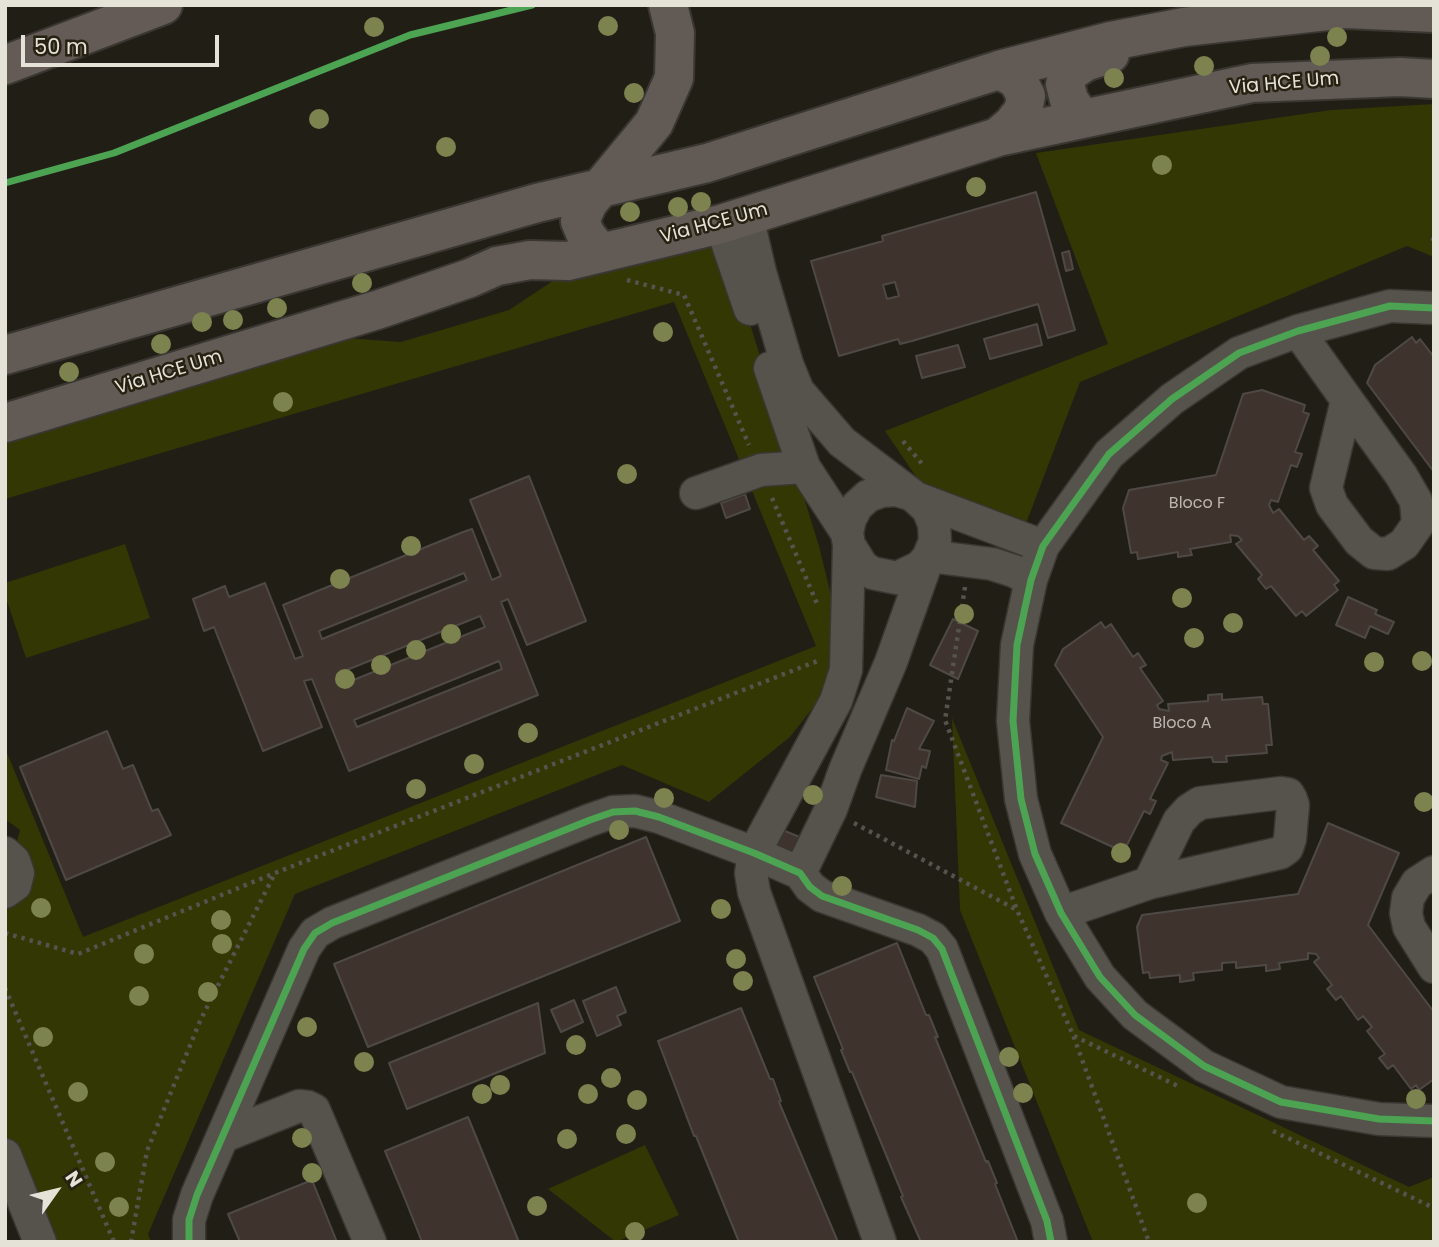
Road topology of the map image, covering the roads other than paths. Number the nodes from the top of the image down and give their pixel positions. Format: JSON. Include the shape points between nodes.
{"nodes":[{"id":1,"x":163,"y":5,"type":"edge"},
{"id":2,"x":668,"y":5,"type":"edge"},
{"id":3,"x":1434,"y":13,"type":"edge"},
{"id":4,"x":1184,"y":27,"type":"junction"},
{"id":5,"x":5,"y":65,"type":"edge"},
{"id":6,"x":999,"y":70,"type":"junction"},
{"id":7,"x":1434,"y":79,"type":"edge"},
{"id":8,"x":1082,"y":119,"type":"junction"},
{"id":9,"x":998,"y":137,"type":"junction"},
{"id":10,"x":599,"y":190,"type":"junction"},
{"id":11,"x":734,"y":220,"type":"junction"},
{"id":12,"x":383,"y":246,"type":"junction"},
{"id":13,"x":611,"y":266,"type":"junction"},
{"id":14,"x":1434,"y":308,"type":"edge"},
{"id":15,"x":380,"y":309,"type":"junction"},
{"id":16,"x":1298,"y":331,"type":"junction"},
{"id":17,"x":5,"y":355,"type":"edge"},
{"id":18,"x":1348,"y":400,"type":"dead end"},
{"id":19,"x":5,"y":423,"type":"edge"},
{"id":20,"x":804,"y":467,"type":"junction"},
{"id":21,"x":918,"y":487,"type":"junction"},
{"id":22,"x":696,"y":493,"type":"dead end"},
{"id":23,"x":848,"y":539,"type":"junction"},
{"id":24,"x":1043,"y":546,"type":"junction"},
{"id":25,"x":929,"y":557,"type":"junction"},
{"id":26,"x":1031,"y":580,"type":"junction"},
{"id":27,"x":810,"y":751,"type":"junction"},
{"id":28,"x":845,"y":770,"type":"junction"},
{"id":29,"x":5,"y":853,"type":"edge"},
{"id":30,"x":754,"y":853,"type":"junction"},
{"id":31,"x":1434,"y":872,"type":"edge"},
{"id":32,"x":800,"y":873,"type":"junction"},
{"id":33,"x":1149,"y":883,"type":"dead end"},
{"id":34,"x":5,"y":892,"type":"edge"},
{"id":35,"x":1061,"y":913,"type":"junction"},
{"id":36,"x":1434,"y":967,"type":"edge"},
{"id":37,"x":1434,"y":1121,"type":"edge"},
{"id":38,"x":224,"y":1136,"type":"junction"},
{"id":39,"x":5,"y":1155,"type":"edge"},
{"id":40,"x":40,"y":1242,"type":"edge"},
{"id":41,"x":190,"y":1242,"type":"edge"},
{"id":42,"x":370,"y":1242,"type":"edge"},
{"id":43,"x":880,"y":1242,"type":"edge"},
{"id":44,"x":1051,"y":1242,"type":"edge"}],
"edges":[{"from":1,"to":5,"type":"highway"},
{"from":2,"to":10,"type":"main road","via":[[675,33],[674,78],[654,123]]},
{"from":3,"to":4,"type":"main road","via":[[1345,9]]},
{"from":4,"to":6,"type":"main road"},
{"from":4,"to":8,"type":"main road","via":[[1085,62],[1070,72],[1065,85]]},
{"from":6,"to":9,"type":"main road","via":[[1021,84],[1026,104]]},
{"from":6,"to":10,"type":"main road","via":[[707,163]]},
{"from":7,"to":8,"type":"main road","name":"Via HCE Um","via":[[1252,83]]},
{"from":8,"to":9,"type":"main road","name":"Via HCE Um"},
{"from":9,"to":11,"type":"main road","name":"Via HCE Um"},
{"from":10,"to":12,"type":"main road"},
{"from":10,"to":13,"type":"main road","via":[[580,221]]},
{"from":11,"to":13,"type":"main road","name":"Via HCE Um"},
{"from":11,"to":20,"type":"street"},
{"from":11,"to":21,"type":"street","via":[[798,391],[842,442]]},
{"from":12,"to":15,"type":"main road","via":[[398,262],[402,283]]},
{"from":12,"to":17,"type":"main road"},
{"from":13,"to":15,"type":"main road","name":"Via HCE Um","via":[[530,260],[497,266]]},
{"from":14,"to":16,"type":"street","via":[[1390,306]]},
{"from":15,"to":19,"type":"main road","name":"Via HCE Um"},
{"from":16,"to":18,"type":"street"},
{"from":16,"to":24,"type":"street","via":[[1239,353],[1172,399],[1110,454]]},
{"from":20,"to":22,"type":"street","via":[[761,470]]},
{"from":20,"to":23,"type":"street"},
{"from":21,"to":23,"type":"street","via":[[868,496],[850,519]]},
{"from":21,"to":24,"type":"street"},
{"from":21,"to":25,"type":"street","via":[[934,524],[935,541]]},
{"from":23,"to":25,"type":"street","via":[[862,566],[884,577],[909,574]]},
{"from":23,"to":27,"type":"street","via":[[846,670]]},
{"from":24,"to":26,"type":"street"},
{"from":25,"to":26,"type":"street","via":[[992,564]]},
{"from":25,"to":28,"type":"street"},
{"from":26,"to":35,"type":"street","via":[[1017,645],[1013,721],[1021,799],[1035,854]]},
{"from":27,"to":28,"type":"street"},
{"from":27,"to":30,"type":"street"},
{"from":28,"to":32,"type":"street"},
{"from":29,"to":34,"type":"street","via":[[18,873],[15,885]]},
{"from":30,"to":32,"type":"street"},
{"from":30,"to":38,"type":"street","via":[[659,817],[613,812],[332,923],[315,933],[304,949]]},
{"from":30,"to":43,"type":"street","via":[[754,892]]},
{"from":31,"to":36,"type":"street","via":[[1417,883],[1406,913],[1409,927]]},
{"from":32,"to":44,"type":"street","via":[[822,896],[918,930],[942,948],[1047,1221]]},
{"from":33,"to":35,"type":"street"},
{"from":35,"to":37,"type":"street","via":[[1100,977],[1135,1015],[1204,1066],[1281,1102],[1379,1119]]},
{"from":38,"to":41,"type":"street","via":[[197,1195],[189,1220]]},
{"from":38,"to":42,"type":"street","via":[[299,1106],[314,1110]]},
{"from":39,"to":40,"type":"street"}]}
